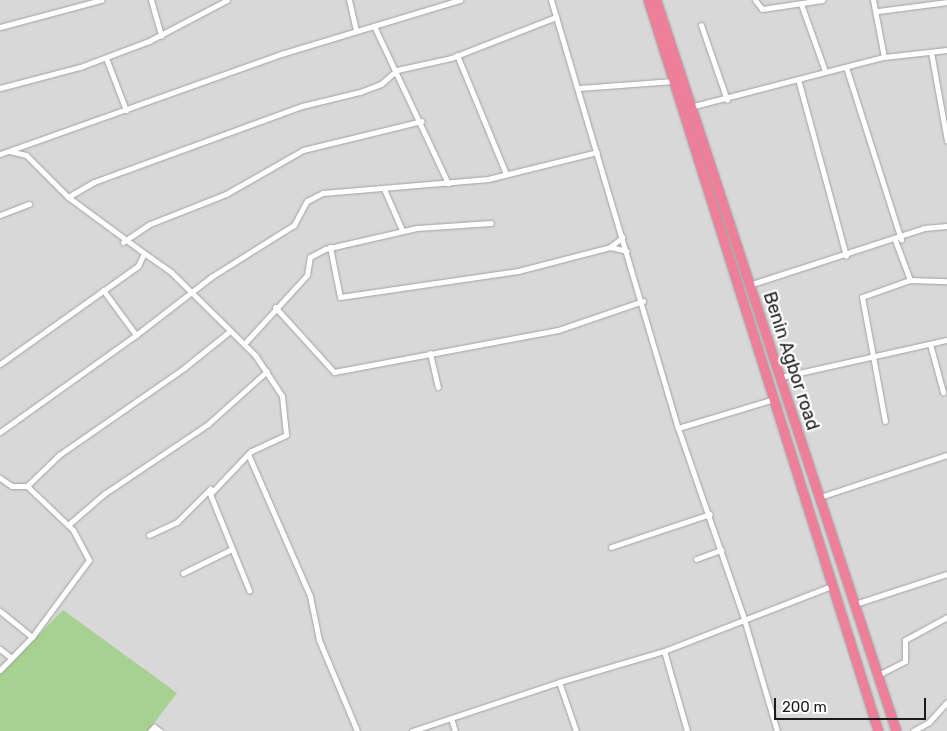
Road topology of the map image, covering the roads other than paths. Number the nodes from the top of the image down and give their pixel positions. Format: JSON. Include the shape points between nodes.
{"nodes":[{"id":1,"x":100,"y":0,"type":"edge"},
{"id":2,"x":150,"y":0,"type":"edge"},
{"id":3,"x":226,"y":0,"type":"edge"},
{"id":4,"x":349,"y":0,"type":"edge"},
{"id":5,"x":460,"y":0,"type":"edge"},
{"id":6,"x":551,"y":0,"type":"edge"},
{"id":7,"x":648,"y":0,"type":"edge"},
{"id":8,"x":656,"y":0,"type":"edge"},
{"id":9,"x":754,"y":0,"type":"edge"},
{"id":10,"x":822,"y":0,"type":"edge"},
{"id":11,"x":873,"y":0,"type":"edge"},
{"id":12,"x":803,"y":2,"type":"edge"},
{"id":13,"x":947,"y":2,"type":"edge"},
{"id":14,"x":878,"y":11,"type":"junction"},
{"id":15,"x":556,"y":17,"type":"junction"},
{"id":16,"x":701,"y":25,"type":"dead end"},
{"id":17,"x":374,"y":26,"type":"junction"},
{"id":18,"x":0,"y":27,"type":"edge"},
{"id":19,"x":356,"y":30,"type":"junction"},
{"id":20,"x":160,"y":36,"type":"junction"},
{"id":21,"x":947,"y":50,"type":"edge"},
{"id":22,"x":931,"y":52,"type":"junction"},
{"id":23,"x":457,"y":55,"type":"junction"},
{"id":24,"x":884,"y":57,"type":"junction"},
{"id":25,"x":106,"y":58,"type":"junction"},
{"id":26,"x":846,"y":66,"type":"junction"},
{"id":27,"x":397,"y":70,"type":"junction"},
{"id":28,"x":825,"y":71,"type":"junction"},
{"id":29,"x":798,"y":79,"type":"junction"},
{"id":30,"x":674,"y":81,"type":"junction"},
{"id":31,"x":0,"y":88,"type":"edge"},
{"id":32,"x":579,"y":88,"type":"junction"},
{"id":33,"x":727,"y":100,"type":"junction"},
{"id":34,"x":687,"y":109,"type":"junction"},
{"id":35,"x":126,"y":110,"type":"junction"},
{"id":36,"x":422,"y":121,"type":"junction"},
{"id":37,"x":947,"y":141,"type":"edge"},
{"id":38,"x":26,"y":144,"type":"junction"},
{"id":39,"x":8,"y":151,"type":"junction"},
{"id":40,"x":597,"y":152,"type":"junction"},
{"id":41,"x":0,"y":154,"type":"edge"},
{"id":42,"x":26,"y":155,"type":"junction"},
{"id":43,"x":506,"y":174,"type":"junction"},
{"id":44,"x":448,"y":182,"type":"junction"},
{"id":45,"x":384,"y":189,"type":"junction"},
{"id":46,"x":68,"y":197,"type":"junction"},
{"id":47,"x":29,"y":204,"type":"dead end"},
{"id":48,"x":0,"y":215,"type":"edge"},
{"id":49,"x":491,"y":223,"type":"dead end"},
{"id":50,"x":947,"y":226,"type":"edge"},
{"id":51,"x":402,"y":230,"type":"junction"},
{"id":52,"x":623,"y":237,"type":"junction"},
{"id":53,"x":898,"y":239,"type":"junction"},
{"id":54,"x":123,"y":242,"type":"junction"},
{"id":55,"x":330,"y":247,"type":"junction"},
{"id":56,"x":610,"y":247,"type":"junction"},
{"id":57,"x":628,"y":251,"type":"junction"},
{"id":58,"x":144,"y":253,"type":"junction"},
{"id":59,"x":846,"y":256,"type":"junction"},
{"id":60,"x":910,"y":280,"type":"junction"},
{"id":61,"x":947,"y":281,"type":"edge"},
{"id":62,"x":749,"y":285,"type":"junction"},
{"id":63,"x":103,"y":290,"type":"junction"},
{"id":64,"x":192,"y":294,"type":"junction"},
{"id":65,"x":643,"y":301,"type":"junction"},
{"id":66,"x":275,"y":307,"type":"junction"},
{"id":67,"x":230,"y":331,"type":"junction"},
{"id":68,"x":136,"y":335,"type":"junction"},
{"id":69,"x":947,"y":340,"type":"edge"},
{"id":70,"x":244,"y":344,"type":"junction"},
{"id":71,"x":930,"y":344,"type":"junction"},
{"id":72,"x":430,"y":353,"type":"junction"},
{"id":73,"x":876,"y":358,"type":"junction"},
{"id":74,"x":0,"y":364,"type":"edge"},
{"id":75,"x":267,"y":371,"type":"junction"},
{"id":76,"x":780,"y":377,"type":"junction"},
{"id":77,"x":438,"y":386,"type":"dead end"},
{"id":78,"x":943,"y":392,"type":"dead end"},
{"id":79,"x":774,"y":399,"type":"junction"},
{"id":80,"x":885,"y":421,"type":"dead end"},
{"id":81,"x":678,"y":428,"type":"junction"},
{"id":82,"x":0,"y":432,"type":"edge"},
{"id":83,"x":248,"y":454,"type":"junction"},
{"id":84,"x":947,"y":455,"type":"edge"},
{"id":85,"x":1,"y":482,"type":"edge"},
{"id":86,"x":27,"y":486,"type":"junction"},
{"id":87,"x":211,"y":489,"type":"junction"},
{"id":88,"x":820,"y":497,"type":"junction"},
{"id":89,"x":710,"y":514,"type":"junction"},
{"id":90,"x":68,"y":525,"type":"junction"},
{"id":91,"x":149,"y":535,"type":"dead end"},
{"id":92,"x":611,"y":547,"type":"dead end"},
{"id":93,"x":232,"y":549,"type":"junction"},
{"id":94,"x":721,"y":550,"type":"junction"},
{"id":95,"x":696,"y":559,"type":"dead end"},
{"id":96,"x":183,"y":572,"type":"dead end"},
{"id":97,"x":947,"y":574,"type":"edge"},
{"id":98,"x":835,"y":584,"type":"junction"},
{"id":99,"x":249,"y":590,"type":"dead end"},
{"id":100,"x":855,"y":604,"type":"junction"},
{"id":101,"x":0,"y":611,"type":"edge"},
{"id":102,"x":947,"y":617,"type":"edge"},
{"id":103,"x":744,"y":619,"type":"junction"},
{"id":104,"x":32,"y":637,"type":"junction"},
{"id":105,"x":0,"y":649,"type":"edge"},
{"id":106,"x":664,"y":651,"type":"junction"},
{"id":107,"x":11,"y":658,"type":"junction"},
{"id":108,"x":0,"y":670,"type":"edge"},
{"id":109,"x":878,"y":675,"type":"junction"},
{"id":110,"x":559,"y":682,"type":"junction"},
{"id":111,"x":947,"y":702,"type":"edge"},
{"id":112,"x":451,"y":718,"type":"junction"},
{"id":113,"x":150,"y":731,"type":"edge"},
{"id":114,"x":160,"y":731,"type":"edge"},
{"id":115,"x":358,"y":731,"type":"edge"},
{"id":116,"x":412,"y":731,"type":"edge"},
{"id":117,"x":455,"y":731,"type":"edge"},
{"id":118,"x":576,"y":731,"type":"edge"},
{"id":119,"x":687,"y":731,"type":"edge"},
{"id":120,"x":777,"y":731,"type":"edge"},
{"id":121,"x":878,"y":731,"type":"edge"},
{"id":122,"x":896,"y":731,"type":"edge"},
{"id":123,"x":913,"y":731,"type":"edge"}],
"edges":[{"from":1,"to":18,"type":"street"},
{"from":2,"to":20,"type":"street"},
{"from":3,"to":20,"type":"street"},
{"from":4,"to":19,"type":"street"},
{"from":5,"to":17,"type":"street"},
{"from":6,"to":15,"type":"street"},
{"from":7,"to":30,"type":"highway","name":"Benin Agbor road"},
{"from":8,"to":34,"type":"highway","name":"Benin Agbor road"},
{"from":9,"to":12,"type":"street","via":[[758,8]]},
{"from":10,"to":12,"type":"street"},
{"from":11,"to":14,"type":"street"},
{"from":12,"to":28,"type":"street"},
{"from":13,"to":14,"type":"street"},
{"from":14,"to":24,"type":"street"},
{"from":15,"to":23,"type":"street"},
{"from":15,"to":32,"type":"street"},
{"from":16,"to":33,"type":"street"},
{"from":17,"to":19,"type":"street"},
{"from":17,"to":27,"type":"street"},
{"from":19,"to":35,"type":"street"},
{"from":20,"to":25,"type":"street"},
{"from":21,"to":22,"type":"street"},
{"from":22,"to":24,"type":"street"},
{"from":22,"to":37,"type":"street"},
{"from":23,"to":27,"type":"street"},
{"from":23,"to":43,"type":"street"},
{"from":24,"to":26,"type":"street"},
{"from":25,"to":31,"type":"street"},
{"from":25,"to":35,"type":"street"},
{"from":26,"to":28,"type":"street"},
{"from":26,"to":53,"type":"street"},
{"from":27,"to":36,"type":"street"},
{"from":27,"to":46,"type":"street","via":[[375,87],[242,127],[94,182]]},
{"from":28,"to":29,"type":"street"},
{"from":29,"to":33,"type":"street"},
{"from":29,"to":59,"type":"street"},
{"from":30,"to":32,"type":"street"},
{"from":30,"to":34,"type":"highway","name":"Benin Agbor road"},
{"from":32,"to":40,"type":"street"},
{"from":33,"to":34,"type":"street"},
{"from":34,"to":62,"type":"highway","name":"Benin Agbor road"},
{"from":34,"to":79,"type":"highway","name":"Benin Agbor road"},
{"from":35,"to":38,"type":"street"},
{"from":36,"to":44,"type":"street"},
{"from":36,"to":54,"type":"street","via":[[303,150],[226,194],[150,224]]},
{"from":38,"to":39,"type":"street"},
{"from":38,"to":42,"type":"street"},
{"from":39,"to":41,"type":"street"},
{"from":39,"to":42,"type":"street"},
{"from":40,"to":43,"type":"street"},
{"from":40,"to":52,"type":"street"},
{"from":42,"to":46,"type":"street"},
{"from":43,"to":44,"type":"street"},
{"from":44,"to":45,"type":"street"},
{"from":45,"to":51,"type":"street"},
{"from":45,"to":64,"type":"street","via":[[314,196],[294,225],[211,277]]},
{"from":46,"to":54,"type":"street"},
{"from":47,"to":48,"type":"street"},
{"from":49,"to":51,"type":"street"},
{"from":50,"to":53,"type":"street","via":[[924,228]]},
{"from":51,"to":55,"type":"street"},
{"from":52,"to":56,"type":"street"},
{"from":52,"to":57,"type":"street"},
{"from":53,"to":59,"type":"street"},
{"from":53,"to":60,"type":"street"},
{"from":54,"to":58,"type":"street"},
{"from":55,"to":56,"type":"street","via":[[340,297],[518,272]]},
{"from":55,"to":66,"type":"street","via":[[310,257],[307,275]]},
{"from":56,"to":57,"type":"street"},
{"from":57,"to":65,"type":"street"},
{"from":58,"to":63,"type":"street","via":[[138,266]]},
{"from":58,"to":64,"type":"street"},
{"from":59,"to":62,"type":"street"},
{"from":60,"to":61,"type":"street"},
{"from":60,"to":73,"type":"street","via":[[862,297]]},
{"from":62,"to":76,"type":"highway","name":"Benin Agbor road"},
{"from":63,"to":68,"type":"street"},
{"from":63,"to":74,"type":"street"},
{"from":64,"to":67,"type":"street"},
{"from":64,"to":68,"type":"street"},
{"from":65,"to":72,"type":"street","via":[[558,330]]},
{"from":65,"to":81,"type":"street"},
{"from":66,"to":70,"type":"street"},
{"from":66,"to":72,"type":"street","via":[[334,372]]},
{"from":67,"to":70,"type":"street"},
{"from":67,"to":86,"type":"street","via":[[184,368],[59,455]]},
{"from":68,"to":82,"type":"street"},
{"from":69,"to":71,"type":"street"},
{"from":70,"to":75,"type":"street"},
{"from":71,"to":73,"type":"street"},
{"from":71,"to":78,"type":"street"},
{"from":72,"to":77,"type":"street"},
{"from":73,"to":76,"type":"street"},
{"from":73,"to":80,"type":"street"},
{"from":75,"to":83,"type":"street","via":[[282,396],[288,432]]},
{"from":75,"to":90,"type":"street","via":[[208,424],[104,494]]},
{"from":76,"to":88,"type":"highway","name":"Benin Agbor road"},
{"from":79,"to":81,"type":"street"},
{"from":79,"to":98,"type":"highway","name":"Benin Agbor road"},
{"from":81,"to":89,"type":"street"},
{"from":83,"to":87,"type":"street"},
{"from":83,"to":115,"type":"street","via":[[310,596],[319,640]]},
{"from":84,"to":88,"type":"street"},
{"from":85,"to":86,"type":"street"},
{"from":86,"to":90,"type":"street"},
{"from":87,"to":91,"type":"street","via":[[177,522]]},
{"from":87,"to":93,"type":"street"},
{"from":88,"to":100,"type":"highway","name":"Benin Agbor road"},
{"from":89,"to":92,"type":"street"},
{"from":89,"to":94,"type":"street"},
{"from":90,"to":104,"type":"street","via":[[89,554],[88,565]]},
{"from":93,"to":96,"type":"street"},
{"from":93,"to":99,"type":"street"},
{"from":94,"to":95,"type":"street"},
{"from":94,"to":103,"type":"street"},
{"from":97,"to":100,"type":"street"},
{"from":98,"to":103,"type":"street"},
{"from":98,"to":121,"type":"highway","name":"Benin Agbor road"},
{"from":100,"to":109,"type":"highway","name":"Benin Agbor road"},
{"from":101,"to":104,"type":"street"},
{"from":102,"to":109,"type":"street","via":[[905,640],[905,661]]},
{"from":103,"to":106,"type":"street"},
{"from":103,"to":120,"type":"street"},
{"from":104,"to":107,"type":"street"},
{"from":105,"to":107,"type":"street"},
{"from":106,"to":110,"type":"street"},
{"from":106,"to":119,"type":"street"},
{"from":107,"to":108,"type":"street"},
{"from":109,"to":122,"type":"highway","name":"Benin Agbor road"},
{"from":110,"to":112,"type":"street"},
{"from":110,"to":118,"type":"street"},
{"from":111,"to":123,"type":"street","via":[[929,722]]},
{"from":112,"to":116,"type":"street"},
{"from":112,"to":117,"type":"street"},
{"from":113,"to":114,"type":"street","via":[[154,727]]}]}
